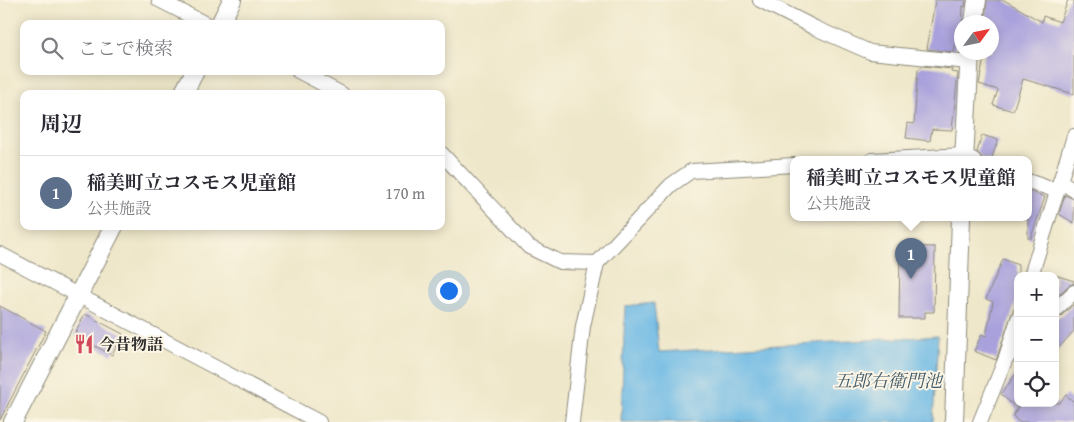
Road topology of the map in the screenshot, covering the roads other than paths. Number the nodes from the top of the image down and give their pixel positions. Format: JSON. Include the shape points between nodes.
{"nodes":[{"id":1,"x":159,"y":0,"type":"edge"},
{"id":2,"x":232,"y":0,"type":"edge"},
{"id":3,"x":760,"y":0,"type":"edge"},
{"id":4,"x":978,"y":0,"type":"edge"},
{"id":5,"x":975,"y":15,"type":"edge"},
{"id":6,"x":198,"y":20,"type":"edge"},
{"id":7,"x":222,"y":20,"type":"edge"},
{"id":8,"x":954,"y":57,"type":"edge"},
{"id":9,"x":969,"y":60,"type":"edge"},
{"id":10,"x":193,"y":75,"type":"edge"},
{"id":11,"x":306,"y":75,"type":"edge"},
{"id":12,"x":185,"y":90,"type":"edge"},
{"id":13,"x":334,"y":90,"type":"edge"},
{"id":14,"x":1074,"y":136,"type":"edge"},
{"id":15,"x":967,"y":156,"type":"edge"},
{"id":16,"x":445,"y":157,"type":"edge"},
{"id":17,"x":790,"y":165,"type":"edge"},
{"id":18,"x":1032,"y":182,"type":"edge"},
{"id":19,"x":1058,"y":186,"type":"junction"},
{"id":20,"x":1074,"y":190,"type":"edge"},
{"id":21,"x":961,"y":221,"type":"edge"},
{"id":22,"x":112,"y":230,"type":"edge"},
{"id":23,"x":0,"y":254,"type":"edge"},
{"id":24,"x":597,"y":263,"type":"junction"},
{"id":25,"x":1032,"y":272,"type":"edge"},
{"id":26,"x":1074,"y":292,"type":"edge"},
{"id":27,"x":78,"y":294,"type":"junction"},
{"id":28,"x":1059,"y":306,"type":"edge"},
{"id":29,"x":1014,"y":332,"type":"edge"},
{"id":30,"x":1014,"y":350,"type":"edge"},
{"id":31,"x":1006,"y":358,"type":"junction"},
{"id":32,"x":13,"y":422,"type":"edge"},
{"id":33,"x":320,"y":422,"type":"edge"},
{"id":34,"x":572,"y":422,"type":"edge"},
{"id":35,"x":954,"y":422,"type":"edge"},
{"id":36,"x":980,"y":422,"type":"edge"}],
"edges":[{"from":1,"to":6,"type":"street"},
{"from":2,"to":7,"type":"street"},
{"from":3,"to":8,"type":"street","via":[[870,52]]},
{"from":4,"to":5,"type":"street"},
{"from":9,"to":15,"type":"street"},
{"from":10,"to":12,"type":"street"},
{"from":11,"to":13,"type":"street"},
{"from":14,"to":19,"type":"street"},
{"from":16,"to":24,"type":"street","via":[[529,247],[560,262]]},
{"from":17,"to":24,"type":"street","via":[[691,171],[670,185]]},
{"from":18,"to":19,"type":"street"},
{"from":19,"to":20,"type":"street"},
{"from":19,"to":25,"type":"street"},
{"from":21,"to":35,"type":"street"},
{"from":22,"to":27,"type":"street"},
{"from":23,"to":27,"type":"street"},
{"from":24,"to":34,"type":"street","via":[[583,326]]},
{"from":26,"to":28,"type":"street"},
{"from":27,"to":32,"type":"street"},
{"from":27,"to":33,"type":"street"},
{"from":29,"to":31,"type":"street"},
{"from":30,"to":31,"type":"street"},
{"from":31,"to":36,"type":"street"}]}
